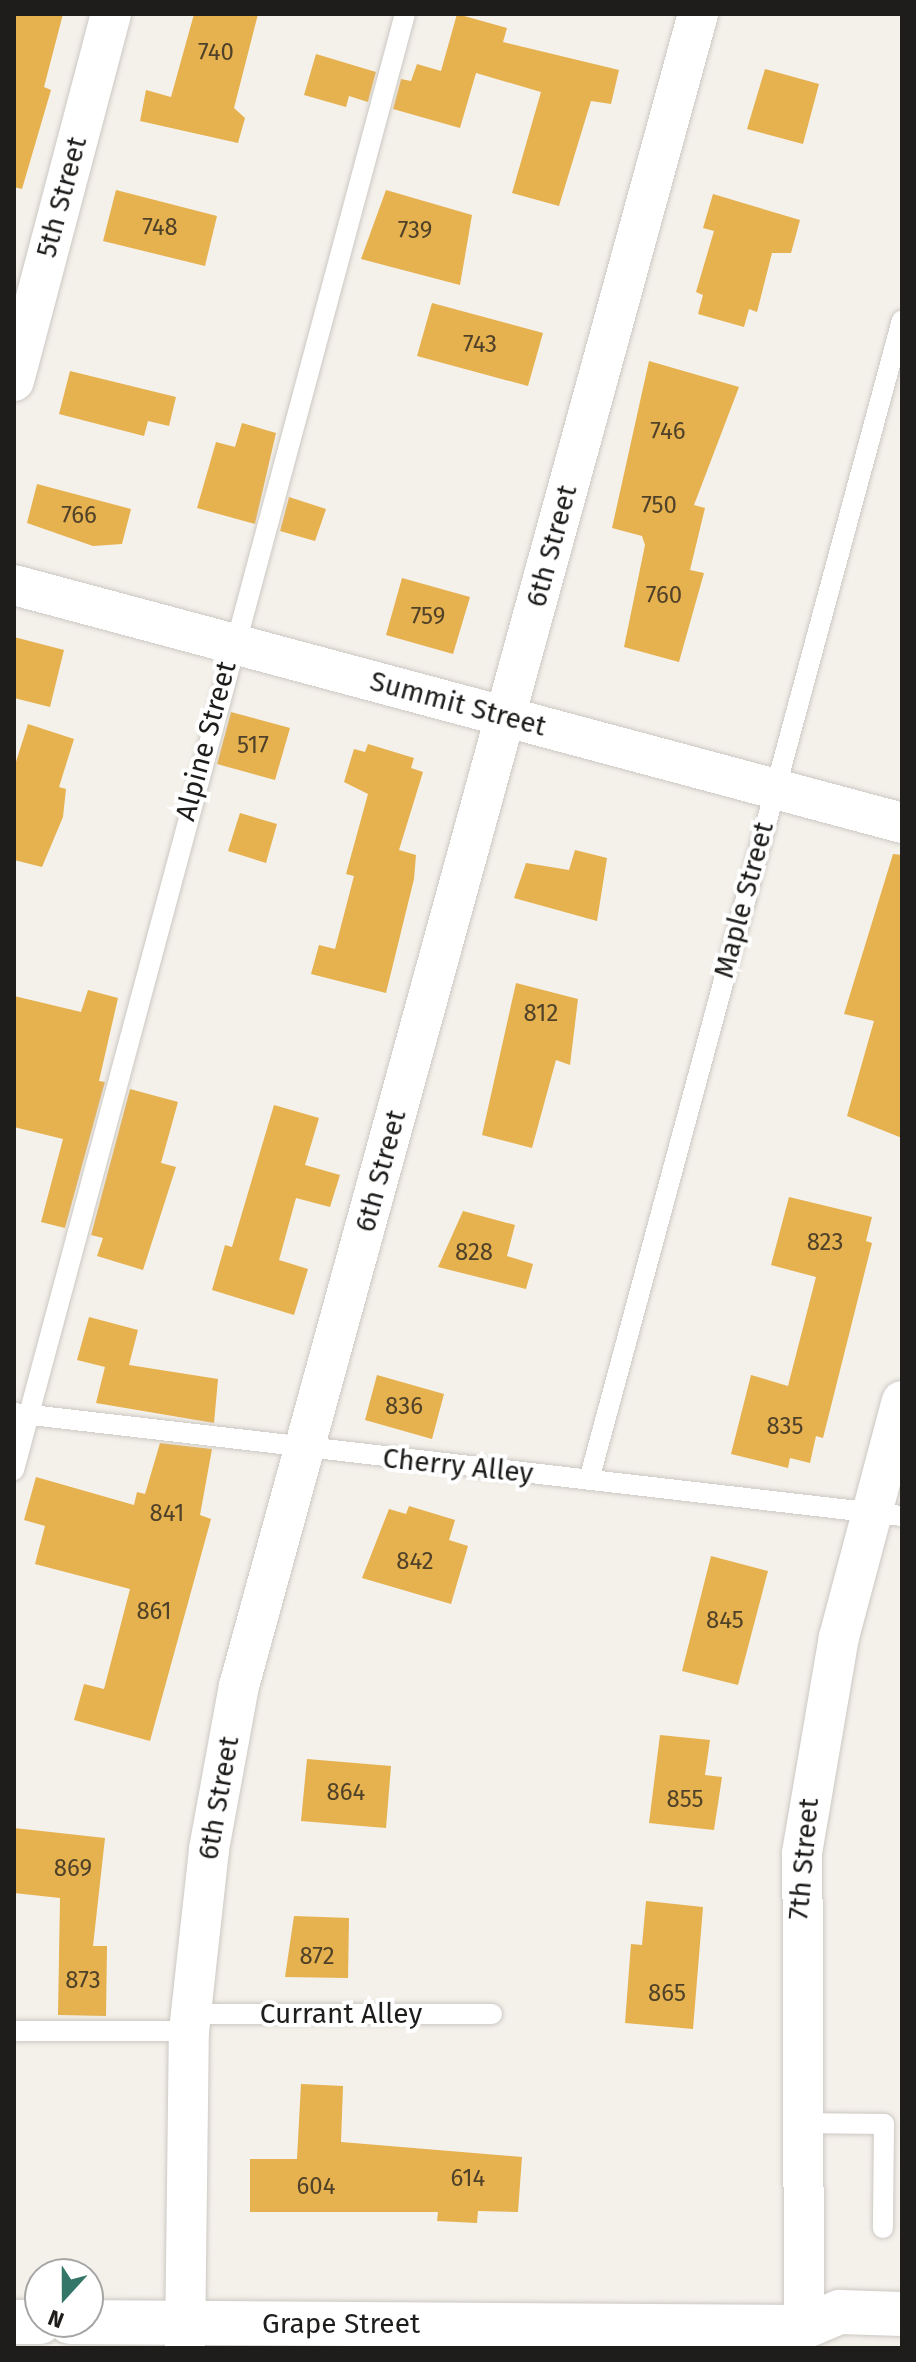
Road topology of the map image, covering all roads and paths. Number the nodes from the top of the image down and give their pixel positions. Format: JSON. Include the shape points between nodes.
{"nodes":[{"id":1,"x":111,"y":14,"type":"edge"},
{"id":2,"x":405,"y":14,"type":"edge"},
{"id":3,"x":698,"y":14,"type":"edge"},
{"id":4,"x":902,"y":320,"type":"edge"},
{"id":5,"x":14,"y":381,"type":"edge"},
{"id":6,"x":14,"y":585,"type":"edge"},
{"id":7,"x":231,"y":644,"type":"junction"},
{"id":8,"x":505,"y":717,"type":"junction"},
{"id":9,"x":774,"y":789,"type":"junction"},
{"id":10,"x":902,"y":823,"type":"edge"},
{"id":11,"x":902,"y":1401,"type":"edge"},
{"id":12,"x":21,"y":1414,"type":"edge"},
{"id":13,"x":305,"y":1449,"type":"junction"},
{"id":14,"x":14,"y":1470,"type":"edge"},
{"id":15,"x":589,"y":1480,"type":"junction"},
{"id":16,"x":887,"y":1514,"type":"edge"},
{"id":17,"x":492,"y":2014,"type":"dead end"},
{"id":18,"x":189,"y":2023,"type":"junction"},
{"id":19,"x":14,"y":2031,"type":"edge"},
{"id":20,"x":799,"y":2123,"type":"junction"},
{"id":21,"x":883,"y":2228,"type":"dead end"},
{"id":22,"x":902,"y":2314,"type":"edge"},
{"id":23,"x":104,"y":2326,"type":"edge"},
{"id":24,"x":185,"y":2335,"type":"edge"},
{"id":25,"x":818,"y":2338,"type":"edge"}],
"edges":[{"from":1,"to":5,"type":"street","name":"5th Street"},
{"from":2,"to":7,"type":"lane","name":"Alpine Street"},
{"from":3,"to":8,"type":"street","name":"6th Street"},
{"from":4,"to":9,"type":"lane","name":"Maple Street"},
{"from":6,"to":7,"type":"street","name":"Summit Street"},
{"from":7,"to":8,"type":"street","name":"Summit Street"},
{"from":7,"to":12,"type":"lane","name":"Alpine Street"},
{"from":8,"to":9,"type":"street","name":"Summit Street"},
{"from":8,"to":13,"type":"street","name":"6th Street"},
{"from":9,"to":10,"type":"street","name":"Summit Street"},
{"from":9,"to":15,"type":"lane","name":"Maple Street"},
{"from":11,"to":16,"type":"street","name":"7th Street"},
{"from":12,"to":13,"type":"lane","name":"Cherry Alley"},
{"from":12,"to":14,"type":"lane","name":"Alpine Street"},
{"from":13,"to":15,"type":"lane","name":"Cherry Alley"},
{"from":13,"to":18,"type":"street","name":"6th Street","via":[[239,1686],[209,1849]]},
{"from":15,"to":16,"type":"lane","name":"Cherry Alley"},
{"from":16,"to":20,"type":"street","name":"7th Street","via":[[839,1637],[802,1853]]},
{"from":17,"to":18,"type":"lane","name":"Currant Alley"},
{"from":18,"to":19,"type":"lane","name":"Currant Alley"},
{"from":18,"to":24,"type":"street","name":"6th Street"},
{"from":20,"to":21,"type":"lane","via":[[884,2124]]},
{"from":20,"to":25,"type":"street","name":"7th Street"},
{"from":22,"to":25,"type":"main road","name":"Grape Street","via":[[840,2312]]},
{"from":23,"to":24,"type":"main road","name":"Grape Street"},
{"from":24,"to":25,"type":"main road","name":"Grape Street"}]}
